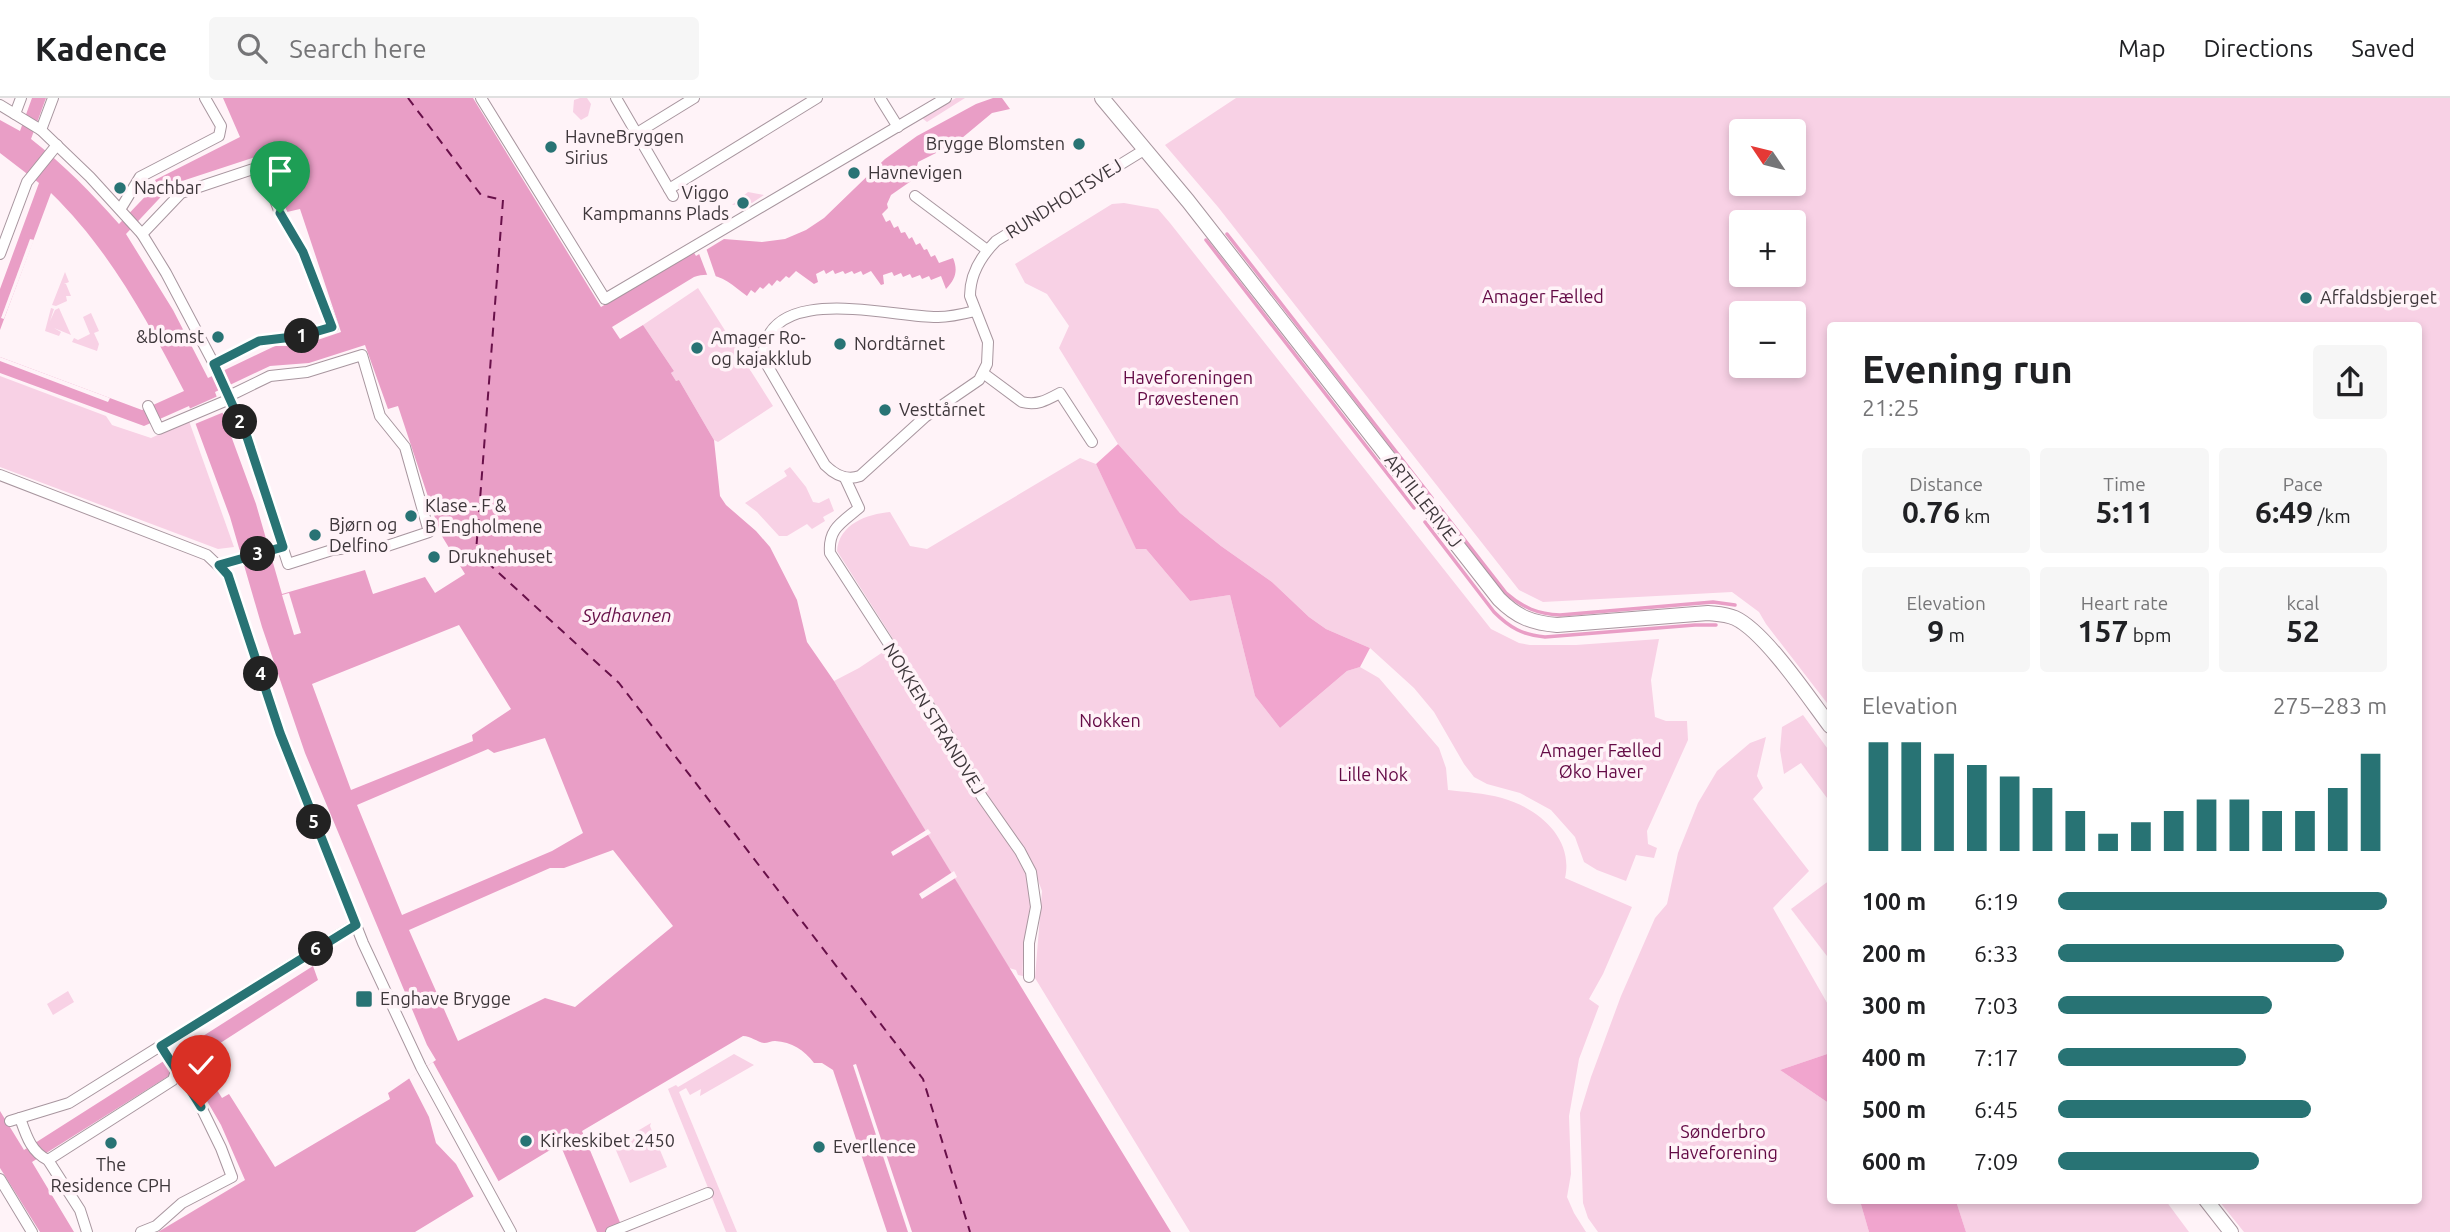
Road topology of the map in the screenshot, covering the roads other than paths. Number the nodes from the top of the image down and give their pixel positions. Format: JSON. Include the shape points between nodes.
{"nodes":[{"id":1,"x":21,"y":98,"type":"edge"},
{"id":2,"x":53,"y":98,"type":"edge"},
{"id":3,"x":205,"y":98,"type":"edge"},
{"id":4,"x":481,"y":98,"type":"edge"},
{"id":5,"x":616,"y":98,"type":"edge"},
{"id":6,"x":694,"y":98,"type":"edge"},
{"id":7,"x":817,"y":98,"type":"edge"},
{"id":8,"x":880,"y":98,"type":"edge"},
{"id":9,"x":946,"y":98,"type":"edge"},
{"id":10,"x":1102,"y":98,"type":"edge"},
{"id":11,"x":0,"y":105,"type":"edge"},
{"id":12,"x":19,"y":116,"type":"junction"},
{"id":13,"x":898,"y":127,"type":"junction"},
{"id":14,"x":38,"y":129,"type":"junction"},
{"id":15,"x":636,"y":133,"type":"junction"},
{"id":16,"x":53,"y":149,"type":"junction"},
{"id":17,"x":1144,"y":150,"type":"junction"},
{"id":18,"x":915,"y":196,"type":"dead end"},
{"id":19,"x":123,"y":211,"type":"junction"},
{"id":20,"x":4,"y":230,"type":"edge"},
{"id":21,"x":139,"y":230,"type":"junction"},
{"id":22,"x":987,"y":250,"type":"junction"},
{"id":23,"x":0,"y":254,"type":"edge"},
{"id":24,"x":975,"y":311,"type":"junction"},
{"id":25,"x":216,"y":368,"type":"junction"},
{"id":26,"x":983,"y":373,"type":"junction"},
{"id":27,"x":226,"y":397,"type":"junction"},
{"id":28,"x":148,"y":405,"type":"dead end"},
{"id":29,"x":1092,"y":442,"type":"dead end"},
{"id":30,"x":0,"y":475,"type":"edge"},
{"id":31,"x":845,"y":478,"type":"junction"},
{"id":32,"x":277,"y":549,"type":"junction"},
{"id":33,"x":219,"y":565,"type":"junction"},
{"id":34,"x":1827,"y":722,"type":"edge"},
{"id":35,"x":356,"y":925,"type":"junction"},
{"id":36,"x":1029,"y":976,"type":"dead end"},
{"id":37,"x":161,"y":1046,"type":"junction"},
{"id":38,"x":176,"y":1071,"type":"junction"},
{"id":39,"x":45,"y":1158,"type":"junction"},
{"id":40,"x":0,"y":1179,"type":"edge"},
{"id":41,"x":708,"y":1193,"type":"dead end"},
{"id":42,"x":2209,"y":1204,"type":"edge"},
{"id":43,"x":32,"y":1232,"type":"edge"},
{"id":44,"x":87,"y":1232,"type":"edge"},
{"id":45,"x":141,"y":1232,"type":"edge"},
{"id":46,"x":510,"y":1232,"type":"edge"},
{"id":47,"x":611,"y":1232,"type":"edge"},
{"id":48,"x":2231,"y":1232,"type":"edge"}],
"edges":[{"from":1,"to":12,"type":"street"},
{"from":2,"to":14,"type":"street"},
{"from":3,"to":19,"type":"street","via":[[221,126],[219,136],[140,177]]},
{"from":4,"to":13,"type":"street","via":[[605,299]]},
{"from":5,"to":15,"type":"street"},
{"from":6,"to":15,"type":"street"},
{"from":7,"to":15,"type":"street","via":[[671,192]]},
{"from":8,"to":13,"type":"street"},
{"from":9,"to":13,"type":"street"},
{"from":10,"to":17,"type":"street","name":"ARTILLERIVEJ"},
{"from":11,"to":12,"type":"street"},
{"from":12,"to":14,"type":"street"},
{"from":14,"to":16,"type":"street"},
{"from":16,"to":19,"type":"street"},
{"from":16,"to":20,"type":"street","via":[[31,177]]},
{"from":17,"to":22,"type":"street","name":"RUNDHOLTSVEJ"},
{"from":17,"to":34,"type":"street","name":"ARTILLERIVEJ","via":[[1512,612],[1539,624],[1557,625],[1723,614],[1761,638]]},
{"from":18,"to":22,"type":"street","name":"RUNDHOLTSVEJ"},
{"from":19,"to":21,"type":"street"},
{"from":20,"to":23,"type":"street"},
{"from":21,"to":25,"type":"street"},
{"from":21,"to":25,"type":"street","via":[[181,193],[262,166],[332,327],[259,341]]},
{"from":22,"to":24,"type":"street","name":"RUNDHOLTSVEJ","via":[[971,285]]},
{"from":24,"to":26,"type":"street","name":"RUNDHOLTSVEJ","via":[[988,342]]},
{"from":24,"to":31,"type":"street","via":[[936,317],[824,309],[784,319],[770,333],[763,349],[769,370],[825,464]]},
{"from":25,"to":27,"type":"street"},
{"from":26,"to":29,"type":"street","via":[[1029,404],[1060,393]]},
{"from":26,"to":31,"type":"street","via":[[974,386],[925,417],[865,472]]},
{"from":27,"to":28,"type":"street","via":[[159,429]]},
{"from":27,"to":32,"type":"street","via":[[247,437]]},
{"from":27,"to":32,"type":"street","via":[[270,376],[307,372],[362,355],[380,416],[405,447],[429,532],[381,548],[332,550],[288,565]]},
{"from":30,"to":33,"type":"street","via":[[207,555]]},
{"from":31,"to":36,"type":"street","name":"NOKKEN STRANDVEJ","via":[[859,508],[830,536],[830,554],[1031,872],[1036,907]]},
{"from":32,"to":33,"type":"street"},
{"from":33,"to":35,"type":"street","via":[[228,575],[280,733]]},
{"from":35,"to":37,"type":"street"},
{"from":35,"to":46,"type":"street","via":[[422,1069]]},
{"from":37,"to":38,"type":"street"},
{"from":37,"to":39,"type":"street","via":[[69,1103],[15,1120]]},
{"from":38,"to":39,"type":"street","via":[[173,1080]]},
{"from":38,"to":45,"type":"street","via":[[206,1119],[232,1177],[182,1203],[156,1226]]},
{"from":39,"to":44,"type":"street","via":[[80,1210]]},
{"from":40,"to":43,"type":"street"},
{"from":41,"to":47,"type":"street"},
{"from":42,"to":48,"type":"street"}]}
